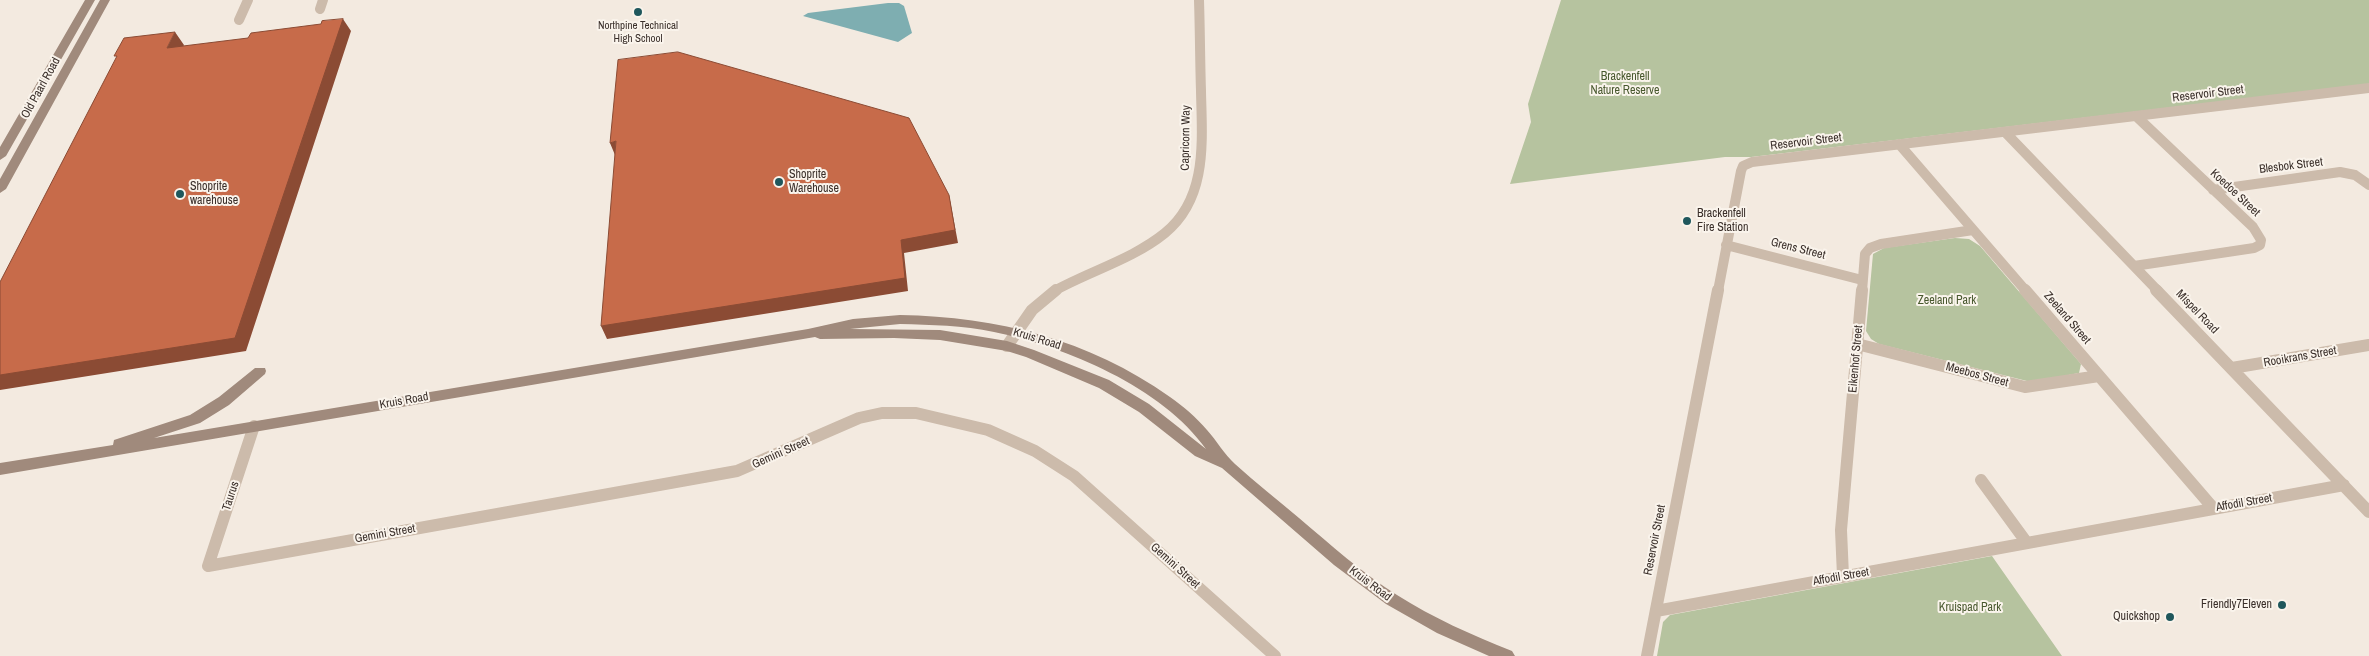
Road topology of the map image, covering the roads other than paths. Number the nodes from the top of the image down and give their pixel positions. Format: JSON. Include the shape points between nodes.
{"nodes":[{"id":1,"x":90,"y":0,"type":"edge"},
{"id":2,"x":105,"y":0,"type":"edge"},
{"id":3,"x":248,"y":0,"type":"edge"},
{"id":4,"x":1198,"y":0,"type":"edge"},
{"id":5,"x":240,"y":20,"type":"dead end"},
{"id":6,"x":2369,"y":88,"type":"edge"},
{"id":7,"x":2136,"y":116,"type":"junction"},
{"id":8,"x":2005,"y":132,"type":"junction"},
{"id":9,"x":1899,"y":144,"type":"junction"},
{"id":10,"x":0,"y":156,"type":"edge"},
{"id":11,"x":2369,"y":185,"type":"edge"},
{"id":12,"x":0,"y":189,"type":"edge"},
{"id":13,"x":2213,"y":190,"type":"junction"},
{"id":14,"x":1973,"y":230,"type":"junction"},
{"id":15,"x":1726,"y":245,"type":"junction"},
{"id":16,"x":2134,"y":266,"type":"junction"},
{"id":17,"x":1862,"y":280,"type":"junction"},
{"id":18,"x":1016,"y":331,"type":"junction"},
{"id":19,"x":808,"y":334,"type":"junction"},
{"id":20,"x":1857,"y":344,"type":"junction"},
{"id":21,"x":2369,"y":345,"type":"edge"},
{"id":22,"x":1008,"y":346,"type":"junction"},
{"id":23,"x":2232,"y":368,"type":"junction"},
{"id":24,"x":260,"y":370,"type":"dead end"},
{"id":25,"x":2099,"y":376,"type":"junction"},
{"id":26,"x":254,"y":426,"type":"junction"},
{"id":27,"x":101,"y":452,"type":"junction"},
{"id":28,"x":1227,"y":465,"type":"junction"},
{"id":29,"x":0,"y":468,"type":"edge"},
{"id":30,"x":1981,"y":480,"type":"dead end"},
{"id":31,"x":2344,"y":485,"type":"junction"},
{"id":32,"x":2214,"y":509,"type":"junction"},
{"id":33,"x":2369,"y":512,"type":"edge"},
{"id":34,"x":2027,"y":543,"type":"junction"},
{"id":35,"x":208,"y":566,"type":"joint"},
{"id":36,"x":1843,"y":576,"type":"junction"},
{"id":37,"x":1656,"y":610,"type":"junction"},
{"id":38,"x":1275,"y":656,"type":"edge"},
{"id":39,"x":1508,"y":656,"type":"edge"},
{"id":40,"x":1647,"y":656,"type":"edge"}],
"edges":[{"from":1,"to":10,"type":"street","name":"Old Paarl Road"},
{"from":2,"to":12,"type":"street","name":"Old Paarl Road"},
{"from":3,"to":5,"type":"street"},
{"from":4,"to":18,"type":"street","name":"Capricorn Way","via":[[1202,160],[1192,202],[1159,238],[1050,294]]},
{"from":6,"to":7,"type":"street","name":"Reservoir Street"},
{"from":7,"to":8,"type":"street","name":"Reservoir Street"},
{"from":7,"to":13,"type":"street","name":"Koedoe Street"},
{"from":8,"to":9,"type":"street","name":"Reservoir Street"},
{"from":8,"to":16,"type":"street","name":"Mispel Road"},
{"from":9,"to":14,"type":"street","name":"Zeeland Street"},
{"from":9,"to":15,"type":"street","name":"Reservoir Street","via":[[1745,164],[1740,171]]},
{"from":11,"to":13,"type":"street","name":"Blesbok Street","via":[[2355,175],[2340,172]]},
{"from":13,"to":16,"type":"street","name":"Koedoe Street","via":[[2259,234],[2260,245]]},
{"from":14,"to":17,"type":"street","name":"Eikenhof Street","via":[[1875,246],[1865,254]]},
{"from":14,"to":25,"type":"street","name":"Zeeland Street"},
{"from":15,"to":17,"type":"street","name":"Grens Street"},
{"from":15,"to":37,"type":"street","name":"Reservoir Street"},
{"from":16,"to":23,"type":"street","name":"Mispel Road"},
{"from":17,"to":20,"type":"street","name":"Eikenhof Street"},
{"from":18,"to":19,"type":"street","name":"Kruis Road","via":[[936,320],[886,320],[835,326]]},
{"from":18,"to":22,"type":"street","name":"Capricorn Way"},
{"from":18,"to":28,"type":"street","name":"Kruis Road","via":[[1099,361],[1164,400],[1200,431]]},
{"from":19,"to":22,"type":"street","name":"Kruis Road","via":[[940,335]]},
{"from":19,"to":26,"type":"street","name":"Kruis Road"},
{"from":20,"to":25,"type":"street","name":"Meebos Street","via":[[2025,387]]},
{"from":20,"to":36,"type":"street","name":"Eikenhof Street","via":[[1841,530]]},
{"from":21,"to":23,"type":"street","name":"Rooikrans Street"},
{"from":22,"to":28,"type":"street","name":"Kruis Road","via":[[1063,365],[1104,384],[1144,408],[1200,452]]},
{"from":23,"to":31,"type":"street","name":"Mispel Road"},
{"from":24,"to":27,"type":"street","via":[[218,405],[195,419],[130,439]]},
{"from":25,"to":32,"type":"street","name":"Zeeland Street"},
{"from":26,"to":27,"type":"street","name":"Kruis Road"},
{"from":26,"to":35,"type":"street","name":"Taurus"},
{"from":27,"to":29,"type":"street","name":"Kruis Road"},
{"from":28,"to":39,"type":"street","name":"Kruis Road","via":[[1364,582],[1458,637]]},
{"from":30,"to":34,"type":"street"},
{"from":31,"to":32,"type":"street","name":"Affodil Street"},
{"from":31,"to":33,"type":"street","name":"Mispel Road"},
{"from":32,"to":34,"type":"street","name":"Affodil Street"},
{"from":34,"to":36,"type":"street","name":"Affodil Street"},
{"from":35,"to":38,"type":"street","name":"Gemini Street","via":[[738,471],[859,418],[882,413],[908,413],[1002,435],[1074,476]]},
{"from":36,"to":37,"type":"street","name":"Affodil Street"},
{"from":37,"to":40,"type":"street","name":"Reservoir Street"}]}
